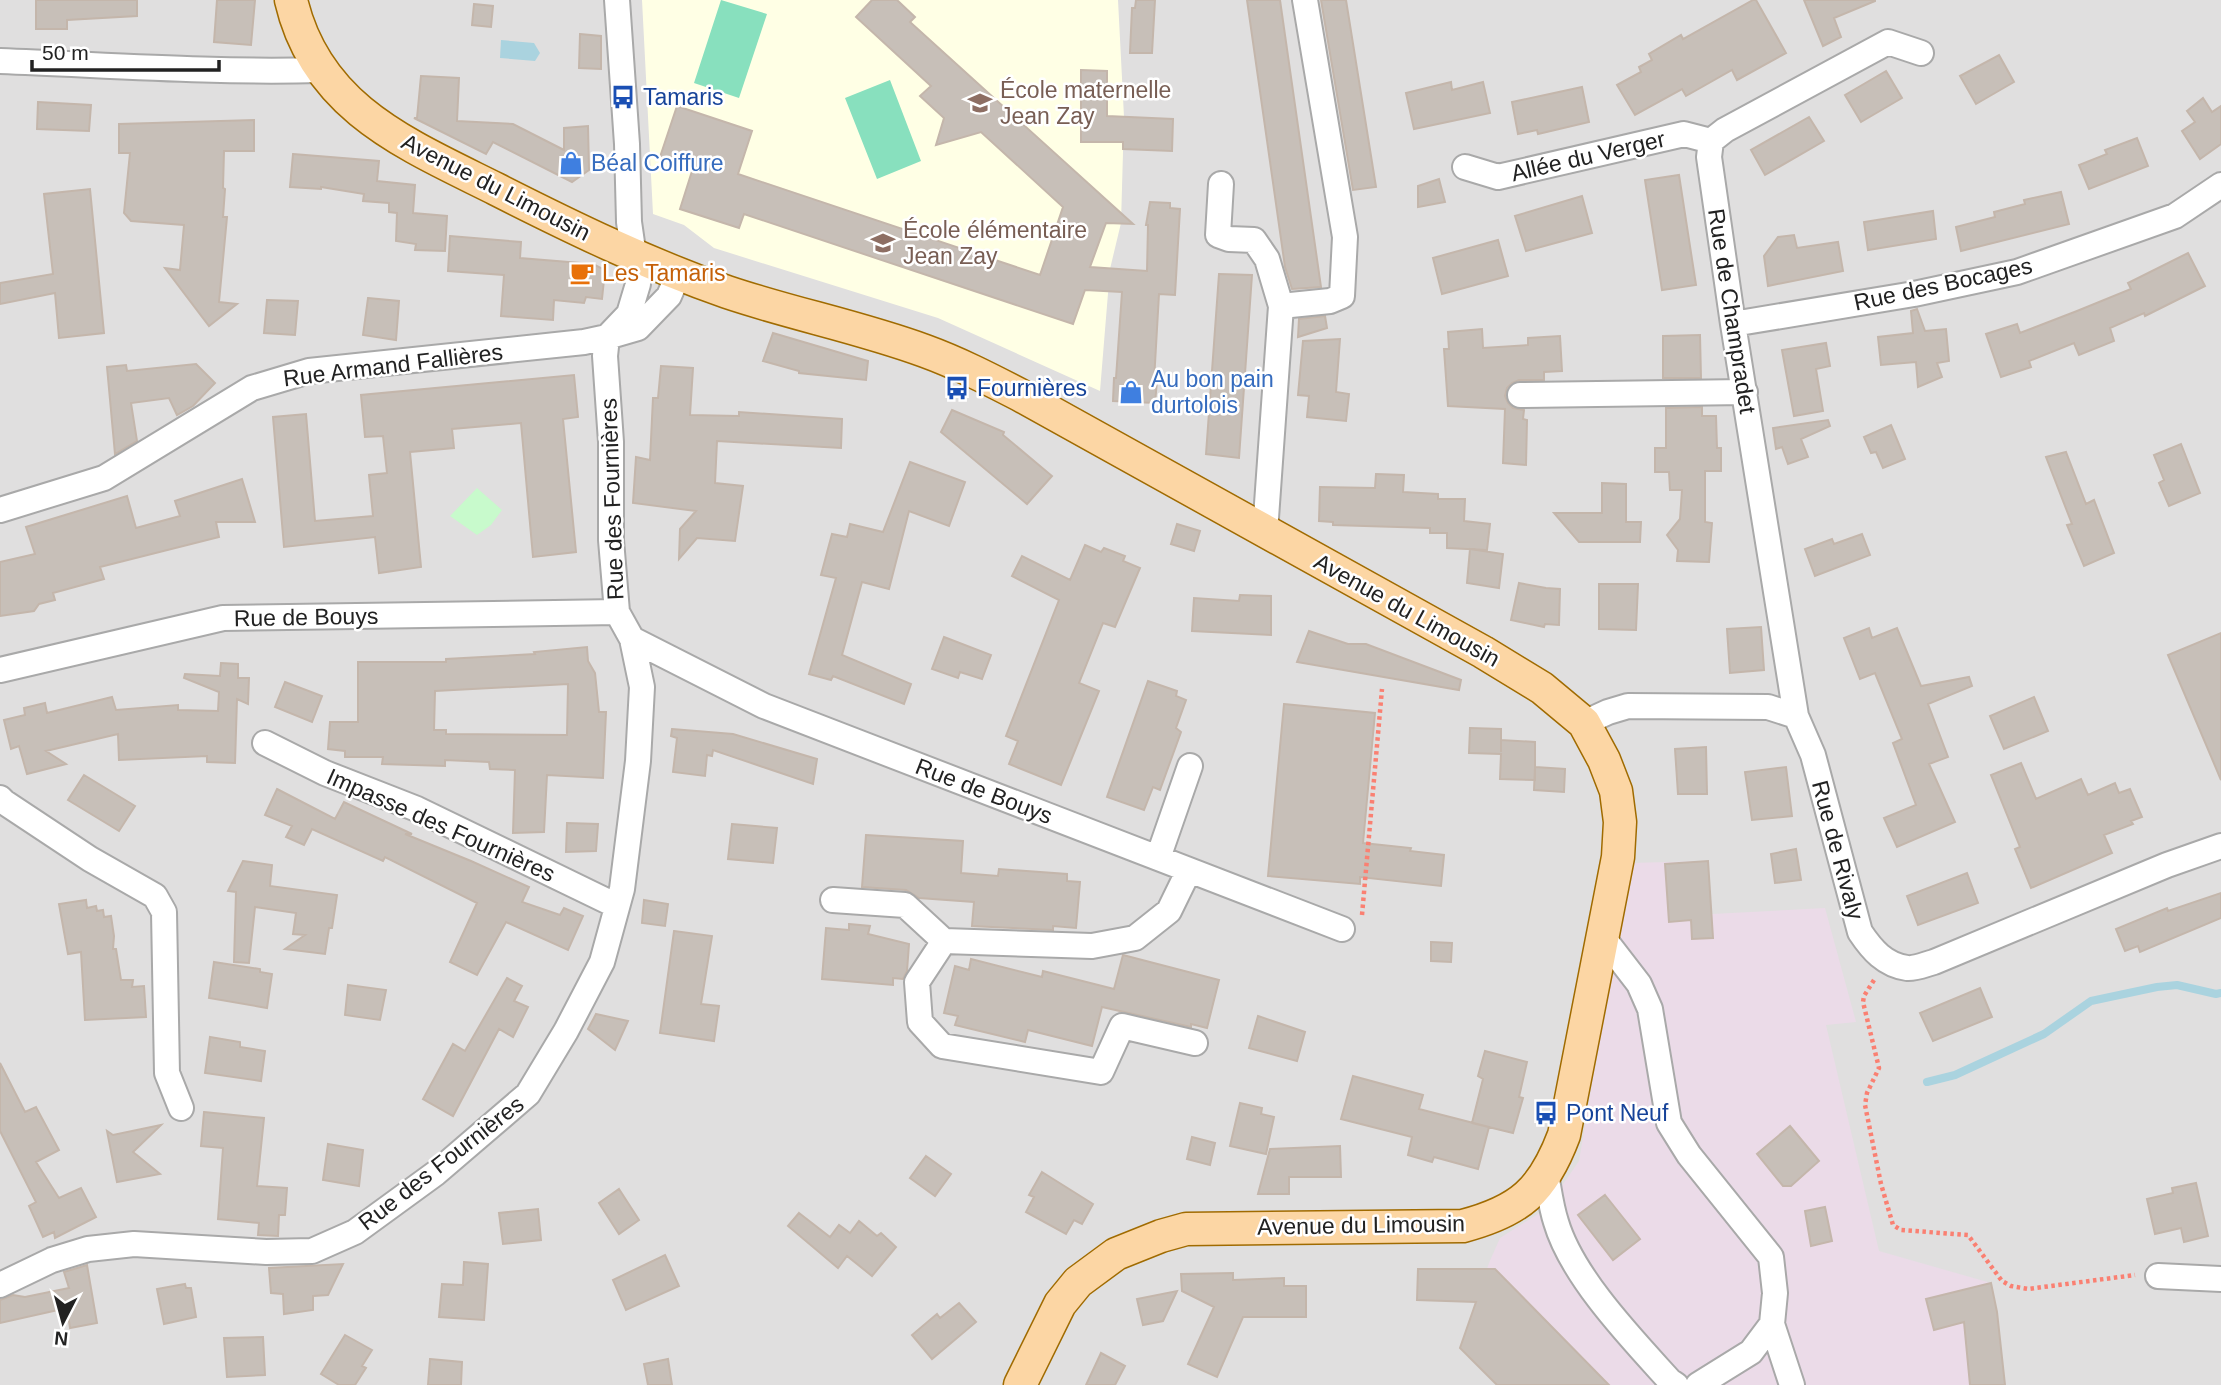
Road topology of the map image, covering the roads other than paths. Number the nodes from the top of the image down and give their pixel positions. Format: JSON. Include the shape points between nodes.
{"nodes":[{"id":1,"x":291,"y":0,"type":"edge"},
{"id":2,"x":617,"y":0,"type":"edge"},
{"id":3,"x":1306,"y":0,"type":"edge"},
{"id":4,"x":1921,"y":53,"type":"dead end"},
{"id":5,"x":0,"y":61,"type":"edge"},
{"id":6,"x":320,"y":70,"type":"junction"},
{"id":7,"x":1711,"y":141,"type":"junction"},
{"id":8,"x":1465,"y":167,"type":"dead end"},
{"id":9,"x":1221,"y":184,"type":"dead end"},
{"id":10,"x":2221,"y":185,"type":"edge"},
{"id":11,"x":634,"y":256,"type":"junction"},
{"id":12,"x":678,"y":275,"type":"junction"},
{"id":13,"x":1281,"y":306,"type":"junction"},
{"id":14,"x":1733,"y":324,"type":"junction"},
{"id":15,"x":607,"y":337,"type":"junction"},
{"id":16,"x":1745,"y":392,"type":"junction"},
{"id":17,"x":1520,"y":395,"type":"dead end"},
{"id":18,"x":0,"y":510,"type":"edge"},
{"id":19,"x":1265,"y":532,"type":"junction"},
{"id":20,"x":617,"y":612,"type":"junction"},
{"id":21,"x":632,"y":639,"type":"junction"},
{"id":22,"x":0,"y":670,"type":"edge"},
{"id":23,"x":1796,"y":716,"type":"junction"},
{"id":24,"x":1584,"y":723,"type":"junction"},
{"id":25,"x":265,"y":743,"type":"dead end"},
{"id":26,"x":1190,"y":766,"type":"dead end"},
{"id":27,"x":0,"y":798,"type":"edge"},
{"id":28,"x":2221,"y":846,"type":"edge"},
{"id":29,"x":1158,"y":858,"type":"junction"},
{"id":30,"x":1189,"y":870,"type":"junction"},
{"id":31,"x":834,"y":900,"type":"dead end"},
{"id":32,"x":617,"y":906,"type":"junction"},
{"id":33,"x":1342,"y":929,"type":"road end"},
{"id":34,"x":1602,"y":936,"type":"junction"},
{"id":35,"x":944,"y":941,"type":"junction"},
{"id":36,"x":1195,"y":1042,"type":"dead end"},
{"id":37,"x":181,"y":1108,"type":"dead end"},
{"id":38,"x":1546,"y":1174,"type":"junction"},
{"id":39,"x":2158,"y":1276,"type":"road end"},
{"id":40,"x":2221,"y":1279,"type":"edge"},
{"id":41,"x":0,"y":1285,"type":"edge"},
{"id":42,"x":1772,"y":1324,"type":"junction"},
{"id":43,"x":1020,"y":1385,"type":"edge"},
{"id":44,"x":1676,"y":1385,"type":"edge"},
{"id":45,"x":1698,"y":1385,"type":"edge"},
{"id":46,"x":1792,"y":1385,"type":"edge"}],
"edges":[{"from":1,"to":6,"type":"main road","name":"Avenue du Limousin","via":[[300,33]]},
{"from":2,"to":11,"type":"street"},
{"from":3,"to":13,"type":"street","via":[[1345,237],[1342,296]]},
{"from":4,"to":7,"type":"street","via":[[1888,42]]},
{"from":5,"to":6,"type":"street"},
{"from":6,"to":11,"type":"main road","name":"Avenue du Limousin","via":[[342,95],[403,141]]},
{"from":7,"to":8,"type":"street","name":"Allée du Verger","via":[[1684,134],[1498,177]]},
{"from":7,"to":14,"type":"street","name":"Rue de Champradet","via":[[1709,156]]},
{"from":9,"to":13,"type":"street","via":[[1218,235],[1254,240],[1267,259]]},
{"from":10,"to":14,"type":"street","name":"Rue des Bocages","via":[[2175,216],[2017,272]]},
{"from":11,"to":12,"type":"main road","name":"Avenue du Limousin"},
{"from":11,"to":15,"type":"street","via":[[635,298],[629,314]]},
{"from":12,"to":15,"type":"street","name":"Rue Armand Fallières","via":[[669,296],[638,328]]},
{"from":12,"to":19,"type":"main road","name":"Avenue du Limousin","via":[[898,342],[967,368]]},
{"from":13,"to":19,"type":"street"},
{"from":14,"to":16,"type":"street","name":"Rue de Champradet"},
{"from":15,"to":18,"type":"street","name":"Rue Armand Fallières","via":[[309,371],[275,379],[232,399],[104,478]]},
{"from":15,"to":20,"type":"street","name":"Rue des Fournières"},
{"from":16,"to":17,"type":"street"},
{"from":16,"to":23,"type":"street","name":"Rue de Champradet"},
{"from":19,"to":24,"type":"main road","name":"Avenue du Limousin","via":[[1483,652],[1542,688]]},
{"from":20,"to":21,"type":"street","name":"Rue des Fournières"},
{"from":20,"to":22,"type":"street","name":"Rue de Bouys","via":[[223,618]]},
{"from":21,"to":29,"type":"street","name":"Rue de Bouys","via":[[764,706]]},
{"from":21,"to":32,"type":"street","name":"Rue des Fournières","via":[[642,687],[638,761]]},
{"from":23,"to":24,"type":"street","via":[[1768,707],[1628,706]]},
{"from":23,"to":28,"type":"street","name":"Rue de Rivaly","via":[[1813,755],[1860,932],[1885,961],[1909,969]]},
{"from":24,"to":34,"type":"main road","name":"Avenue du Limousin","via":[[1616,791],[1620,822]]},
{"from":25,"to":32,"type":"street","name":"Impasse des Fournières","via":[[416,809]]},
{"from":26,"to":29,"type":"street"},
{"from":27,"to":37,"type":"street","via":[[155,896],[164,912],[167,1073]]},
{"from":29,"to":30,"type":"street","name":"Rue de Bouys"},
{"from":30,"to":33,"type":"street","name":"Rue de Bouys"},
{"from":30,"to":35,"type":"street","via":[[1169,911],[1135,938],[1092,946]]},
{"from":31,"to":35,"type":"street","via":[[905,905]]},
{"from":32,"to":41,"type":"street","name":"Rue des Fournières","via":[[602,962],[528,1094],[436,1173],[355,1232],[312,1251],[134,1244],[88,1249]]},
{"from":34,"to":38,"type":"main road","name":"Avenue du Limousin","via":[[1570,1115]]},
{"from":34,"to":42,"type":"street","via":[[1639,984],[1650,1009],[1668,1123],[1771,1256]]},
{"from":35,"to":36,"type":"street","via":[[917,982],[920,1022],[942,1046],[1101,1072],[1122,1026]]},
{"from":38,"to":43,"type":"main road","name":"Avenue du Limousin","via":[[1513,1208],[1463,1226],[1186,1229],[1132,1246],[1093,1270],[1060,1304]]},
{"from":38,"to":44,"type":"street","via":[[1556,1224],[1575,1263],[1610,1314]]},
{"from":39,"to":40,"type":"street"},
{"from":42,"to":45,"type":"street","via":[[1751,1352]]},
{"from":42,"to":46,"type":"street"}]}
